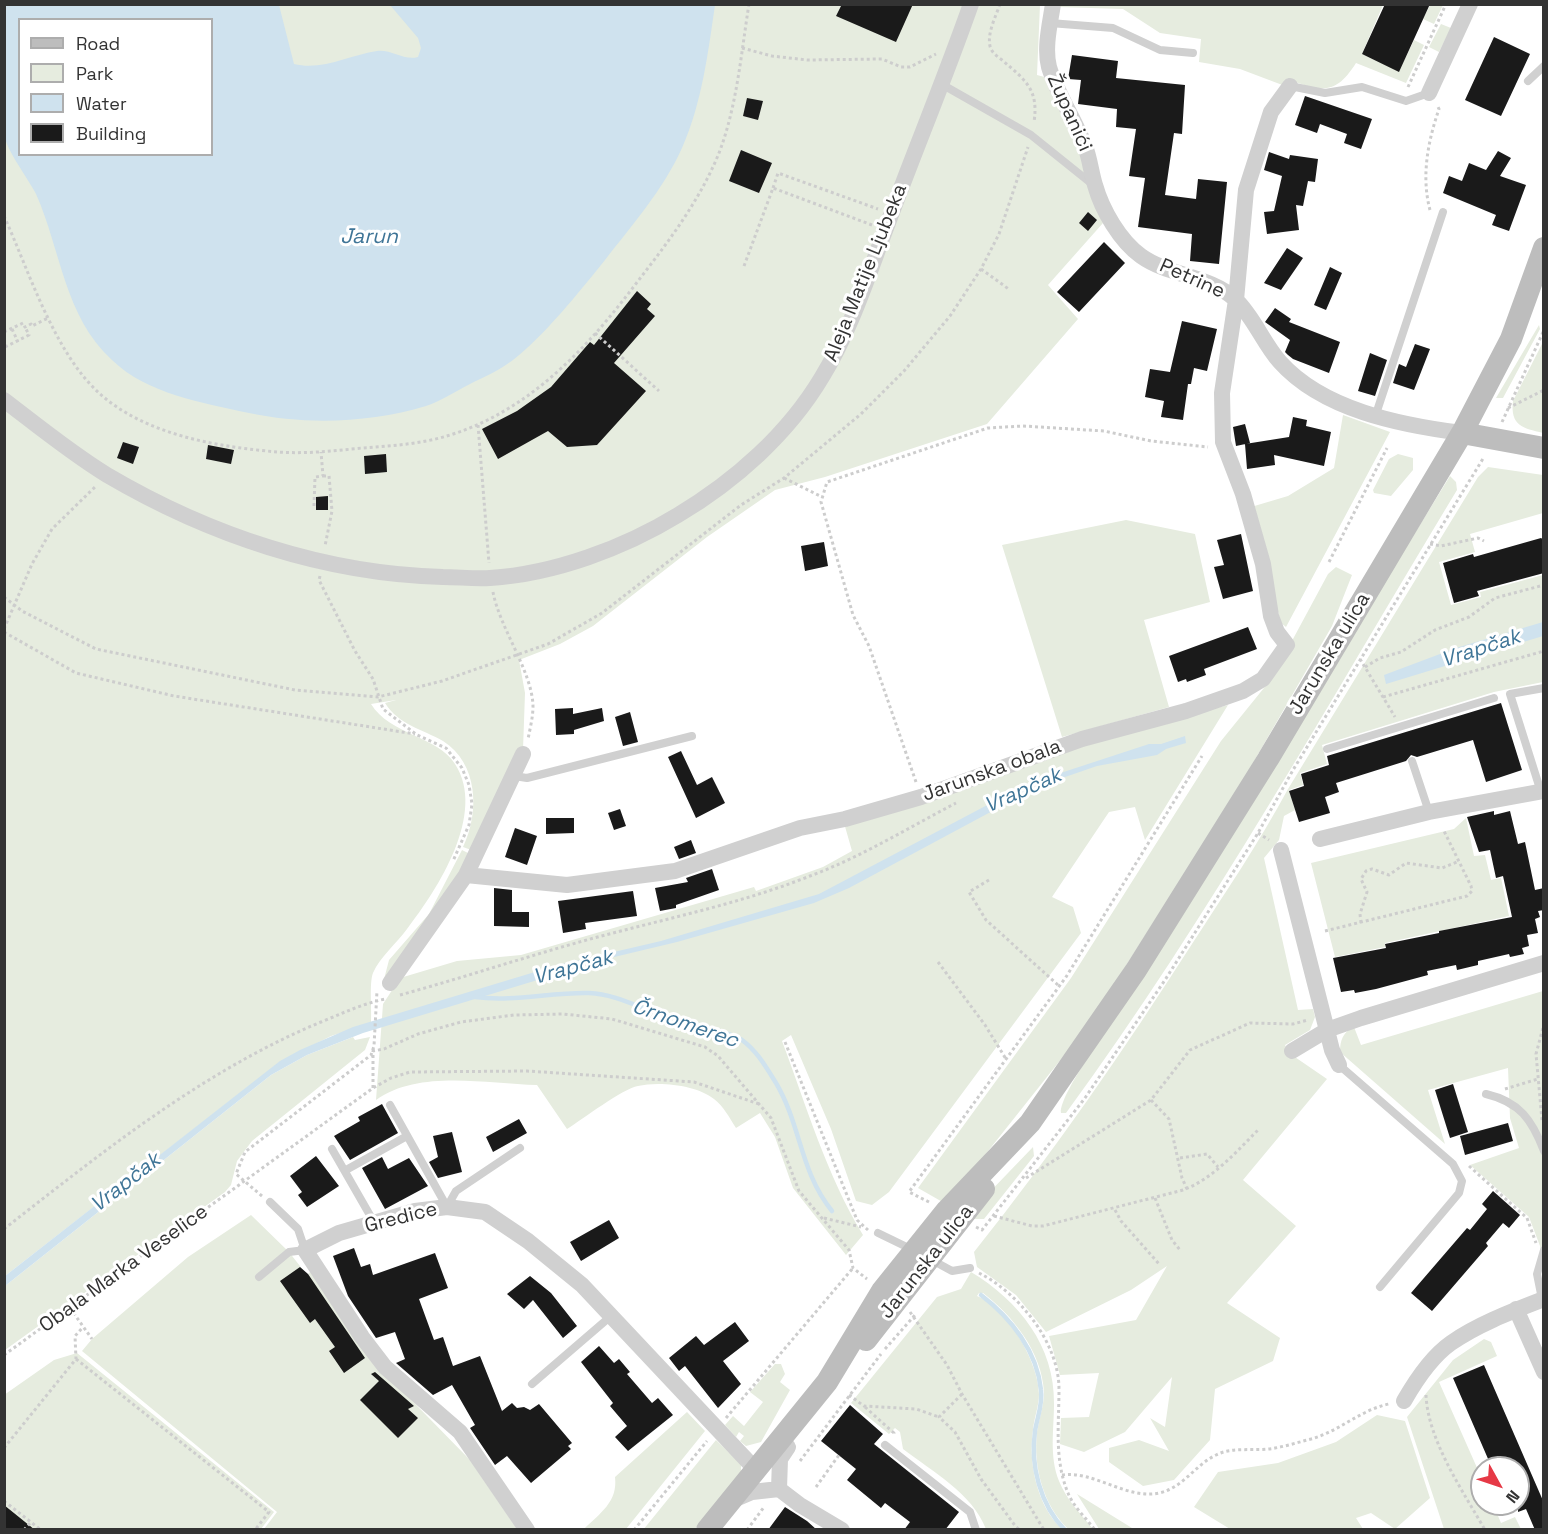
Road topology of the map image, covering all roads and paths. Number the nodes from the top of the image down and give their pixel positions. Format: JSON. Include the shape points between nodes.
{"nodes":[{"id":1,"x":749,"y":4,"type":"edge"},
{"id":2,"x":971,"y":4,"type":"edge"},
{"id":3,"x":1000,"y":4,"type":"edge"},
{"id":4,"x":1053,"y":4,"type":"edge"},
{"id":5,"x":1446,"y":4,"type":"edge"},
{"id":6,"x":1470,"y":4,"type":"edge"},
{"id":7,"x":1050,"y":23,"type":"junction"},
{"id":8,"x":742,"y":48,"type":"junction"},
{"id":9,"x":944,"y":50,"type":"dead end"},
{"id":10,"x":1193,"y":53,"type":"dead end"},
{"id":11,"x":1544,"y":66,"type":"edge"},
{"id":12,"x":1528,"y":81,"type":"dead end"},
{"id":13,"x":943,"y":85,"type":"junction"},
{"id":14,"x":1290,"y":87,"type":"joint"},
{"id":15,"x":1429,"y":93,"type":"junction"},
{"id":16,"x":1403,"y":100,"type":"junction"},
{"id":17,"x":1033,"y":124,"type":"dead end"},
{"id":18,"x":1029,"y":143,"type":"dead end"},
{"id":19,"x":1095,"y":186,"type":"junction"},
{"id":20,"x":772,"y":188,"type":"junction"},
{"id":21,"x":1443,"y":212,"type":"dead end"},
{"id":22,"x":4,"y":216,"type":"edge"},
{"id":23,"x":888,"y":222,"type":"junction"},
{"id":24,"x":1437,"y":231,"type":"junction"},
{"id":25,"x":1544,"y":248,"type":"edge"},
{"id":26,"x":744,"y":266,"type":"dead end"},
{"id":27,"x":981,"y":269,"type":"junction"},
{"id":28,"x":1010,"y":290,"type":"dead end"},
{"id":29,"x":1236,"y":300,"type":"junction"},
{"id":30,"x":48,"y":318,"type":"junction"},
{"id":31,"x":32,"y":326,"type":"junction"},
{"id":32,"x":25,"y":327,"type":"junction"},
{"id":33,"x":12,"y":329,"type":"junction"},
{"id":34,"x":1544,"y":330,"type":"edge"},
{"id":35,"x":28,"y":332,"type":"junction"},
{"id":36,"x":4,"y":333,"type":"edge"},
{"id":37,"x":595,"y":333,"type":"junction"},
{"id":38,"x":18,"y":342,"type":"junction"},
{"id":39,"x":5,"y":347,"type":"edge"},
{"id":40,"x":1544,"y":390,"type":"edge"},
{"id":41,"x":659,"y":391,"type":"dead end"},
{"id":42,"x":4,"y":400,"type":"edge"},
{"id":43,"x":1506,"y":408,"type":"junction"},
{"id":44,"x":1376,"y":414,"type":"junction"},
{"id":45,"x":478,"y":425,"type":"junction"},
{"id":46,"x":1501,"y":427,"type":"dead end"},
{"id":47,"x":1462,"y":433,"type":"junction"},
{"id":48,"x":1223,"y":442,"type":"junction"},
{"id":49,"x":1387,"y":448,"type":"dead end"},
{"id":50,"x":1544,"y":448,"type":"edge"},
{"id":51,"x":1488,"y":451,"type":"dead end"},
{"id":52,"x":321,"y":452,"type":"junction"},
{"id":53,"x":104,"y":473,"type":"junction"},
{"id":54,"x":323,"y":476,"type":"junction"},
{"id":55,"x":784,"y":478,"type":"junction"},
{"id":56,"x":822,"y":497,"type":"junction"},
{"id":57,"x":314,"y":506,"type":"dead end"},
{"id":58,"x":1484,"y":541,"type":"dead end"},
{"id":59,"x":1430,"y":544,"type":"junction"},
{"id":60,"x":324,"y":552,"type":"dead end"},
{"id":61,"x":1329,"y":562,"type":"dead end"},
{"id":62,"x":489,"y":570,"type":"dead end"},
{"id":63,"x":319,"y":580,"type":"dead end"},
{"id":64,"x":1544,"y":585,"type":"edge"},
{"id":65,"x":492,"y":590,"type":"dead end"},
{"id":66,"x":4,"y":597,"type":"edge"},
{"id":67,"x":14,"y":605,"type":"junction"},
{"id":68,"x":4,"y":631,"type":"edge"},
{"id":69,"x":1544,"y":651,"type":"edge"},
{"id":70,"x":517,"y":655,"type":"junction"},
{"id":71,"x":1360,"y":659,"type":"junction"},
{"id":72,"x":1365,"y":667,"type":"junction"},
{"id":73,"x":1544,"y":688,"type":"edge"},
{"id":74,"x":378,"y":697,"type":"junction"},
{"id":75,"x":1383,"y":697,"type":"junction"},
{"id":76,"x":1494,"y":698,"type":"dead end"},
{"id":77,"x":1401,"y":726,"type":"junction"},
{"id":78,"x":417,"y":735,"type":"junction"},
{"id":79,"x":692,"y":736,"type":"dead end"},
{"id":80,"x":1327,"y":749,"type":"dead end"},
{"id":81,"x":523,"y":754,"type":"joint"},
{"id":82,"x":1202,"y":756,"type":"dead end"},
{"id":83,"x":1412,"y":761,"type":"dead end"},
{"id":84,"x":514,"y":776,"type":"junction"},
{"id":85,"x":1542,"y":792,"type":"edge"},
{"id":86,"x":921,"y":797,"type":"junction"},
{"id":87,"x":958,"y":802,"type":"dead end"},
{"id":88,"x":1429,"y":812,"type":"junction"},
{"id":89,"x":1444,"y":831,"type":"dead end"},
{"id":90,"x":1320,"y":839,"type":"dead end"},
{"id":91,"x":1281,"y":850,"type":"dead end"},
{"id":92,"x":1457,"y":862,"type":"junction"},
{"id":93,"x":450,"y":868,"type":"dead end"},
{"id":94,"x":466,"y":875,"type":"junction"},
{"id":95,"x":989,"y":880,"type":"dead end"},
{"id":96,"x":1361,"y":923,"type":"junction"},
{"id":97,"x":1325,"y":931,"type":"dead end"},
{"id":98,"x":938,"y":962,"type":"dead end"},
{"id":99,"x":1544,"y":963,"type":"edge"},
{"id":100,"x":1059,"y":986,"type":"junction"},
{"id":101,"x":388,"y":990,"type":"junction"},
{"id":102,"x":377,"y":1003,"type":"junction"},
{"id":103,"x":1326,"y":1023,"type":"junction"},
{"id":104,"x":1544,"y":1024,"type":"edge"},
{"id":105,"x":785,"y":1042,"type":"dead end"},
{"id":106,"x":373,"y":1051,"type":"junction"},
{"id":107,"x":1292,"y":1051,"type":"dead end"},
{"id":108,"x":1006,"y":1059,"type":"junction"},
{"id":109,"x":1339,"y":1065,"type":"joint"},
{"id":110,"x":1538,"y":1079,"type":"junction"},
{"id":111,"x":373,"y":1088,"type":"junction"},
{"id":112,"x":1486,"y":1094,"type":"joint"},
{"id":113,"x":1151,"y":1100,"type":"junction"},
{"id":114,"x":390,"y":1105,"type":"dead end"},
{"id":115,"x":762,"y":1105,"type":"junction"},
{"id":116,"x":1259,"y":1129,"type":"dead end"},
{"id":117,"x":1538,"y":1135,"type":"junction"},
{"id":118,"x":407,"y":1136,"type":"junction"},
{"id":119,"x":520,"y":1148,"type":"dead end"},
{"id":120,"x":332,"y":1149,"type":"dead end"},
{"id":121,"x":1544,"y":1151,"type":"edge"},
{"id":122,"x":1179,"y":1158,"type":"junction"},
{"id":123,"x":1218,"y":1167,"type":"junction"},
{"id":124,"x":346,"y":1170,"type":"junction"},
{"id":125,"x":1024,"y":1179,"type":"junction"},
{"id":126,"x":244,"y":1183,"type":"junction"},
{"id":127,"x":1187,"y":1189,"type":"junction"},
{"id":128,"x":1155,"y":1198,"type":"junction"},
{"id":129,"x":270,"y":1202,"type":"joint"},
{"id":130,"x":930,"y":1202,"type":"dead end"},
{"id":131,"x":447,"y":1207,"type":"junction"},
{"id":132,"x":1115,"y":1209,"type":"junction"},
{"id":133,"x":994,"y":1216,"type":"junction"},
{"id":134,"x":822,"y":1218,"type":"junction"},
{"id":135,"x":375,"y":1224,"type":"junction"},
{"id":136,"x":863,"y":1227,"type":"junction"},
{"id":137,"x":4,"y":1229,"type":"edge"},
{"id":138,"x":982,"y":1230,"type":"dead end"},
{"id":139,"x":878,"y":1233,"type":"joint"},
{"id":140,"x":305,"y":1250,"type":"junction"},
{"id":141,"x":1180,"y":1250,"type":"dead end"},
{"id":142,"x":1544,"y":1250,"type":"edge"},
{"id":143,"x":922,"y":1254,"type":"junction"},
{"id":144,"x":1159,"y":1264,"type":"dead end"},
{"id":145,"x":853,"y":1268,"type":"junction"},
{"id":146,"x":970,"y":1268,"type":"joint"},
{"id":147,"x":259,"y":1277,"type":"dead end"},
{"id":148,"x":875,"y":1285,"type":"dead end"},
{"id":149,"x":1380,"y":1287,"type":"dead end"},
{"id":150,"x":1543,"y":1299,"type":"edge"},
{"id":151,"x":70,"y":1308,"type":"junction"},
{"id":152,"x":1516,"y":1309,"type":"junction"},
{"id":153,"x":611,"y":1317,"type":"junction"},
{"id":154,"x":83,"y":1327,"type":"junction"},
{"id":155,"x":92,"y":1339,"type":"dead end"},
{"id":156,"x":4,"y":1355,"type":"edge"},
{"id":157,"x":76,"y":1359,"type":"junction"},
{"id":158,"x":1544,"y":1372,"type":"edge"},
{"id":159,"x":532,"y":1384,"type":"dead end"},
{"id":160,"x":1425,"y":1388,"type":"dead end"},
{"id":161,"x":962,"y":1394,"type":"junction"},
{"id":162,"x":849,"y":1395,"type":"junction"},
{"id":163,"x":1404,"y":1401,"type":"joint"},
{"id":164,"x":864,"y":1406,"type":"junction"},
{"id":165,"x":939,"y":1417,"type":"junction"},
{"id":166,"x":722,"y":1422,"type":"dead end"},
{"id":167,"x":710,"y":1437,"type":"dead end"},
{"id":168,"x":885,"y":1445,"type":"joint"},
{"id":169,"x":4,"y":1448,"type":"edge"},
{"id":170,"x":794,"y":1454,"type":"junction"},
{"id":171,"x":839,"y":1455,"type":"dead end"},
{"id":172,"x":756,"y":1470,"type":"junction"},
{"id":173,"x":1062,"y":1475,"type":"junction"},
{"id":174,"x":816,"y":1487,"type":"dead end"},
{"id":175,"x":775,"y":1494,"type":"junction"},
{"id":176,"x":4,"y":1501,"type":"edge"},
{"id":177,"x":731,"y":1501,"type":"junction"},
{"id":178,"x":31,"y":1521,"type":"junction"},
{"id":179,"x":1015,"y":1528,"type":"edge"},
{"id":180,"x":24,"y":1530,"type":"edge"},
{"id":181,"x":40,"y":1530,"type":"edge"},
{"id":182,"x":255,"y":1530,"type":"edge"},
{"id":183,"x":527,"y":1530,"type":"edge"},
{"id":184,"x":634,"y":1530,"type":"edge"},
{"id":185,"x":707,"y":1530,"type":"edge"},
{"id":186,"x":747,"y":1530,"type":"edge"},
{"id":187,"x":842,"y":1530,"type":"edge"},
{"id":188,"x":976,"y":1530,"type":"edge"},
{"id":189,"x":1020,"y":1530,"type":"edge"},
{"id":190,"x":1044,"y":1530,"type":"edge"},
{"id":191,"x":1095,"y":1530,"type":"edge"},
{"id":192,"x":1485,"y":1530,"type":"edge"}],
"edges":[{"from":1,"to":8,"type":"path"},
{"from":2,"to":13,"type":"street","name":"Aleja Matije Ljubeka"},
{"from":3,"to":17,"type":"path","via":[[989,45],[1035,94]]},
{"from":4,"to":7,"type":"street","name":"Županići"},
{"from":5,"to":16,"type":"path"},
{"from":6,"to":15,"type":"street"},
{"from":7,"to":10,"type":"lane","via":[[1113,28],[1160,50]]},
{"from":7,"to":19,"type":"street","name":"Županići","via":[[1049,68],[1085,146]]},
{"from":8,"to":9,"type":"path","via":[[807,60],[882,59],[901,67],[910,67]]},
{"from":8,"to":37,"type":"path","via":[[732,111],[702,188],[651,265]]},
{"from":11,"to":12,"type":"lane"},
{"from":13,"to":19,"type":"lane","name":"Petrine","via":[[1031,135]]},
{"from":13,"to":23,"type":"street","name":"Aleja Matije Ljubeka"},
{"from":14,"to":16,"type":"lane","via":[[1325,93],[1362,87]]},
{"from":14,"to":29,"type":"street","name":"Jarunska obala","via":[[1271,112],[1246,190]]},
{"from":15,"to":16,"type":"lane"},
{"from":15,"to":24,"type":"path","via":[[1439,109],[1430,135],[1426,167],[1429,204]]},
{"from":18,"to":27,"type":"path","via":[[999,234]]},
{"from":19,"to":29,"type":"street","name":"Petrine","via":[[1114,226],[1133,250],[1155,264],[1225,291]]},
{"from":20,"to":23,"type":"path"},
{"from":20,"to":23,"type":"path","via":[[778,173]]},
{"from":20,"to":26,"type":"path"},
{"from":21,"to":24,"type":"lane"},
{"from":22,"to":30,"type":"path"},
{"from":23,"to":53,"type":"street","name":"Aleja Matije Ljubeka","via":[[848,327],[822,378],[789,422],[747,466],[694,505],[652,531],[578,560],[490,578],[401,576],[322,562],[225,533]]},
{"from":24,"to":44,"type":"lane"},
{"from":25,"to":47,"type":"street","name":"Jarunska ulica","via":[[1511,339]]},
{"from":27,"to":28,"type":"path"},
{"from":27,"to":55,"type":"path","via":[[950,316],[904,371],[861,414]]},
{"from":29,"to":44,"type":"street","name":"Petrine","via":[[1279,361],[1305,386],[1337,403]]},
{"from":29,"to":48,"type":"street","name":"Jarunska obala","via":[[1222,393]]},
{"from":30,"to":31,"type":"path"},
{"from":30,"to":52,"type":"path","via":[[83,375],[119,410],[160,429],[228,446]]},
{"from":31,"to":32,"type":"path"},
{"from":31,"to":35,"type":"path"},
{"from":32,"to":33,"type":"path","via":[[23,323]]},
{"from":32,"to":35,"type":"path"},
{"from":33,"to":36,"type":"path"},
{"from":33,"to":38,"type":"path"},
{"from":34,"to":43,"type":"path"},
{"from":35,"to":38,"type":"path"},
{"from":37,"to":41,"type":"path"},
{"from":37,"to":45,"type":"path","via":[[554,378]]},
{"from":38,"to":39,"type":"path"},
{"from":40,"to":43,"type":"path"},
{"from":42,"to":53,"type":"street","name":"Aleja Matije Ljubeka"},
{"from":43,"to":46,"type":"path"},
{"from":44,"to":47,"type":"street","name":"Petrine"},
{"from":45,"to":52,"type":"path","via":[[408,444]]},
{"from":45,"to":62,"type":"path"},
{"from":47,"to":50,"type":"street"},
{"from":47,"to":143,"type":"street","name":"Jarunska ulica","via":[[1268,759],[1087,1044],[1053,1109],[1023,1149]]},
{"from":48,"to":56,"type":"path","via":[[1208,447],[1104,431],[988,428],[827,482]]},
{"from":48,"to":86,"type":"street","name":"Jarunska obala","via":[[1263,564],[1271,616],[1287,645],[1263,679],[1243,691],[1186,711],[1082,739]]},
{"from":49,"to":61,"type":"path"},
{"from":51,"to":59,"type":"path"},
{"from":52,"to":54,"type":"path"},
{"from":53,"to":67,"type":"path","via":[[92,493],[52,529]]},
{"from":54,"to":57,"type":"path","via":[[315,477]]},
{"from":54,"to":60,"type":"path","via":[[329,476],[332,511]]},
{"from":55,"to":56,"type":"path"},
{"from":55,"to":70,"type":"path","via":[[741,505],[602,613],[548,644]]},
{"from":56,"to":86,"type":"path","via":[[845,584]]},
{"from":58,"to":59,"type":"path","via":[[1478,537],[1441,546]]},
{"from":59,"to":71,"type":"path"},
{"from":63,"to":74,"type":"path","via":[[355,651],[374,679]]},
{"from":64,"to":72,"type":"path","via":[[1495,598],[1469,617],[1435,630],[1401,652]]},
{"from":65,"to":70,"type":"path","via":[[500,621]]},
{"from":66,"to":67,"type":"path"},
{"from":67,"to":68,"type":"path"},
{"from":67,"to":74,"type":"path","via":[[96,649],[295,690]]},
{"from":68,"to":78,"type":"path","via":[[76,673],[174,696]]},
{"from":69,"to":75,"type":"path"},
{"from":70,"to":74,"type":"path","via":[[442,681]]},
{"from":70,"to":81,"type":"path","via":[[533,708]]},
{"from":71,"to":72,"type":"path"},
{"from":71,"to":125,"type":"path","via":[[1258,833],[1165,980]]},
{"from":72,"to":75,"type":"path"},
{"from":73,"to":85,"type":"lane","via":[[1510,694]]},
{"from":74,"to":78,"type":"path","via":[[383,709]]},
{"from":75,"to":77,"type":"path"},
{"from":76,"to":77,"type":"lane"},
{"from":77,"to":80,"type":"lane"},
{"from":78,"to":93,"type":"path","via":[[456,757],[469,785],[469,825]]},
{"from":79,"to":84,"type":"lane","via":[[527,778]]},
{"from":81,"to":84,"type":"street"},
{"from":82,"to":100,"type":"path"},
{"from":83,"to":88,"type":"lane"},
{"from":84,"to":94,"type":"street"},
{"from":85,"to":88,"type":"street"},
{"from":86,"to":94,"type":"street","name":"Jarunska obala","via":[[800,828],[675,871],[567,885]]},
{"from":87,"to":101,"type":"path","via":[[809,877],[503,967]]},
{"from":88,"to":90,"type":"street"},
{"from":89,"to":92,"type":"path"},
{"from":91,"to":103,"type":"street"},
{"from":92,"to":96,"type":"path","via":[[1471,886],[1467,896]]},
{"from":92,"to":96,"type":"path","via":[[1442,868],[1406,863],[1389,875],[1366,871],[1361,879],[1367,892]]},
{"from":94,"to":101,"type":"street"},
{"from":95,"to":100,"type":"path","via":[[969,892],[986,920]]},
{"from":96,"to":97,"type":"path"},
{"from":98,"to":108,"type":"path"},
{"from":99,"to":103,"type":"street"},
{"from":100,"to":108,"type":"path"},
{"from":101,"to":102,"type":"path"},
{"from":101,"to":102,"type":"path"},
{"from":102,"to":106,"type":"path"},
{"from":102,"to":137,"type":"path","via":[[362,1004],[272,1043],[176,1100]]},
{"from":103,"to":107,"type":"street"},
{"from":103,"to":109,"type":"street"},
{"from":103,"to":113,"type":"path","via":[[1250,1023],[1226,1032],[1190,1050]]},
{"from":104,"to":110,"type":"path","via":[[1536,1054]]},
{"from":105,"to":136,"type":"path"},
{"from":106,"to":111,"type":"path"},
{"from":106,"to":115,"type":"path","via":[[461,1022],[563,1014],[612,1019],[705,1047]]},
{"from":106,"to":126,"type":"path","via":[[245,1152],[236,1174]]},
{"from":108,"to":130,"type":"path","via":[[909,1192]]},
{"from":109,"to":149,"type":"lane","via":[[1453,1164],[1462,1181],[1459,1193]]},
{"from":110,"to":112,"type":"path"},
{"from":110,"to":117,"type":"path","via":[[1543,1119]]},
{"from":111,"to":115,"type":"path","name":"Obala Marka Veselice","via":[[410,1072],[527,1071],[694,1082]]},
{"from":111,"to":126,"type":"path","name":"Obala Marka Veselice"},
{"from":112,"to":117,"type":"lane","via":[[1516,1106]]},
{"from":113,"to":122,"type":"path","via":[[1169,1119]]},
{"from":113,"to":125,"type":"path"},
{"from":114,"to":118,"type":"lane"},
{"from":115,"to":134,"type":"path","via":[[780,1135],[799,1191]]},
{"from":116,"to":123,"type":"path"},
{"from":117,"to":121,"type":"lane"},
{"from":118,"to":124,"type":"lane"},
{"from":118,"to":131,"type":"lane"},
{"from":119,"to":131,"type":"lane","via":[[456,1191]]},
{"from":120,"to":124,"type":"lane"},
{"from":122,"to":123,"type":"path","via":[[1207,1154]]},
{"from":122,"to":127,"type":"path"},
{"from":123,"to":127,"type":"path"},
{"from":124,"to":135,"type":"lane"},
{"from":125,"to":133,"type":"path"},
{"from":126,"to":129,"type":"path"},
{"from":126,"to":151,"type":"path","name":"Obala Marka Veselice"},
{"from":127,"to":128,"type":"path"},
{"from":128,"to":132,"type":"path"},
{"from":128,"to":141,"type":"path"},
{"from":129,"to":140,"type":"lane","via":[[298,1228]]},
{"from":131,"to":135,"type":"street","name":"Gredice","via":[[415,1211]]},
{"from":131,"to":153,"type":"street","name":"Gredice","via":[[485,1212],[564,1270]]},
{"from":132,"to":133,"type":"path","via":[[1032,1226]]},
{"from":132,"to":144,"type":"path"},
{"from":133,"to":138,"type":"path"},
{"from":134,"to":136,"type":"path"},
{"from":134,"to":145,"type":"path","via":[[849,1250]]},
{"from":135,"to":140,"type":"street","name":"Gredice","via":[[339,1233]]},
{"from":136,"to":139,"type":"path"},
{"from":139,"to":143,"type":"lane"},
{"from":140,"to":147,"type":"lane","via":[[289,1252]]},
{"from":140,"to":183,"type":"street","via":[[380,1359],[460,1432]]},
{"from":142,"to":150,"type":"lane","via":[[1537,1274]]},
{"from":143,"to":146,"type":"lane","via":[[952,1271]]},
{"from":143,"to":170,"type":"street","name":"Jarunska ulica"},
{"from":143,"to":172,"type":"street","name":"Jarunska ulica","via":[[877,1298],[827,1382]]},
{"from":145,"to":148,"type":"path"},
{"from":145,"to":166,"type":"path"},
{"from":146,"to":173,"type":"path","via":[[1014,1298],[1044,1338],[1059,1387],[1057,1450]]},
{"from":150,"to":152,"type":"street"},
{"from":151,"to":154,"type":"path"},
{"from":151,"to":156,"type":"path","name":"Obala Marka Veselice"},
{"from":152,"to":158,"type":"street"},
{"from":152,"to":163,"type":"street","via":[[1450,1343],[1432,1360]]},
{"from":153,"to":159,"type":"lane"},
{"from":153,"to":172,"type":"street","name":"Gredice"},
{"from":154,"to":155,"type":"path"},
{"from":154,"to":157,"type":"path","via":[[75,1336]]},
{"from":157,"to":169,"type":"path"},
{"from":157,"to":182,"type":"path","via":[[269,1512]]},
{"from":160,"to":192,"type":"path","via":[[1426,1407],[1448,1466]]},
{"from":161,"to":162,"type":"path","via":[[915,1315]]},
{"from":161,"to":165,"type":"path"},
{"from":161,"to":190,"type":"path"},
{"from":162,"to":164,"type":"path"},
{"from":162,"to":170,"type":"path"},
{"from":163,"to":173,"type":"path","via":[[1374,1407],[1332,1433],[1311,1439],[1274,1449],[1225,1451],[1186,1480],[1160,1493],[1138,1494],[1074,1473]]},
{"from":164,"to":165,"type":"path","via":[[916,1409]]},
{"from":164,"to":168,"type":"path","via":[[894,1433]]},
{"from":165,"to":179,"type":"path","via":[[955,1432]]},
{"from":167,"to":184,"type":"path"},
{"from":168,"to":188,"type":"lane","via":[[970,1512]]},
{"from":170,"to":172,"type":"street","name":"Jarunska ulica"},
{"from":170,"to":175,"type":"street","via":[[779,1465]]},
{"from":171,"to":174,"type":"path"},
{"from":172,"to":177,"type":"street","name":"Jarunska ulica"},
{"from":173,"to":191,"type":"path","via":[[1068,1496]]},
{"from":175,"to":177,"type":"street","via":[[752,1492]]},
{"from":175,"to":186,"type":"path"},
{"from":175,"to":187,"type":"street"},
{"from":176,"to":178,"type":"path"},
{"from":177,"to":185,"type":"street","name":"Jarunska ulica"},
{"from":178,"to":180,"type":"path"},
{"from":178,"to":181,"type":"path"},
{"from":179,"to":189,"type":"path"}]}
